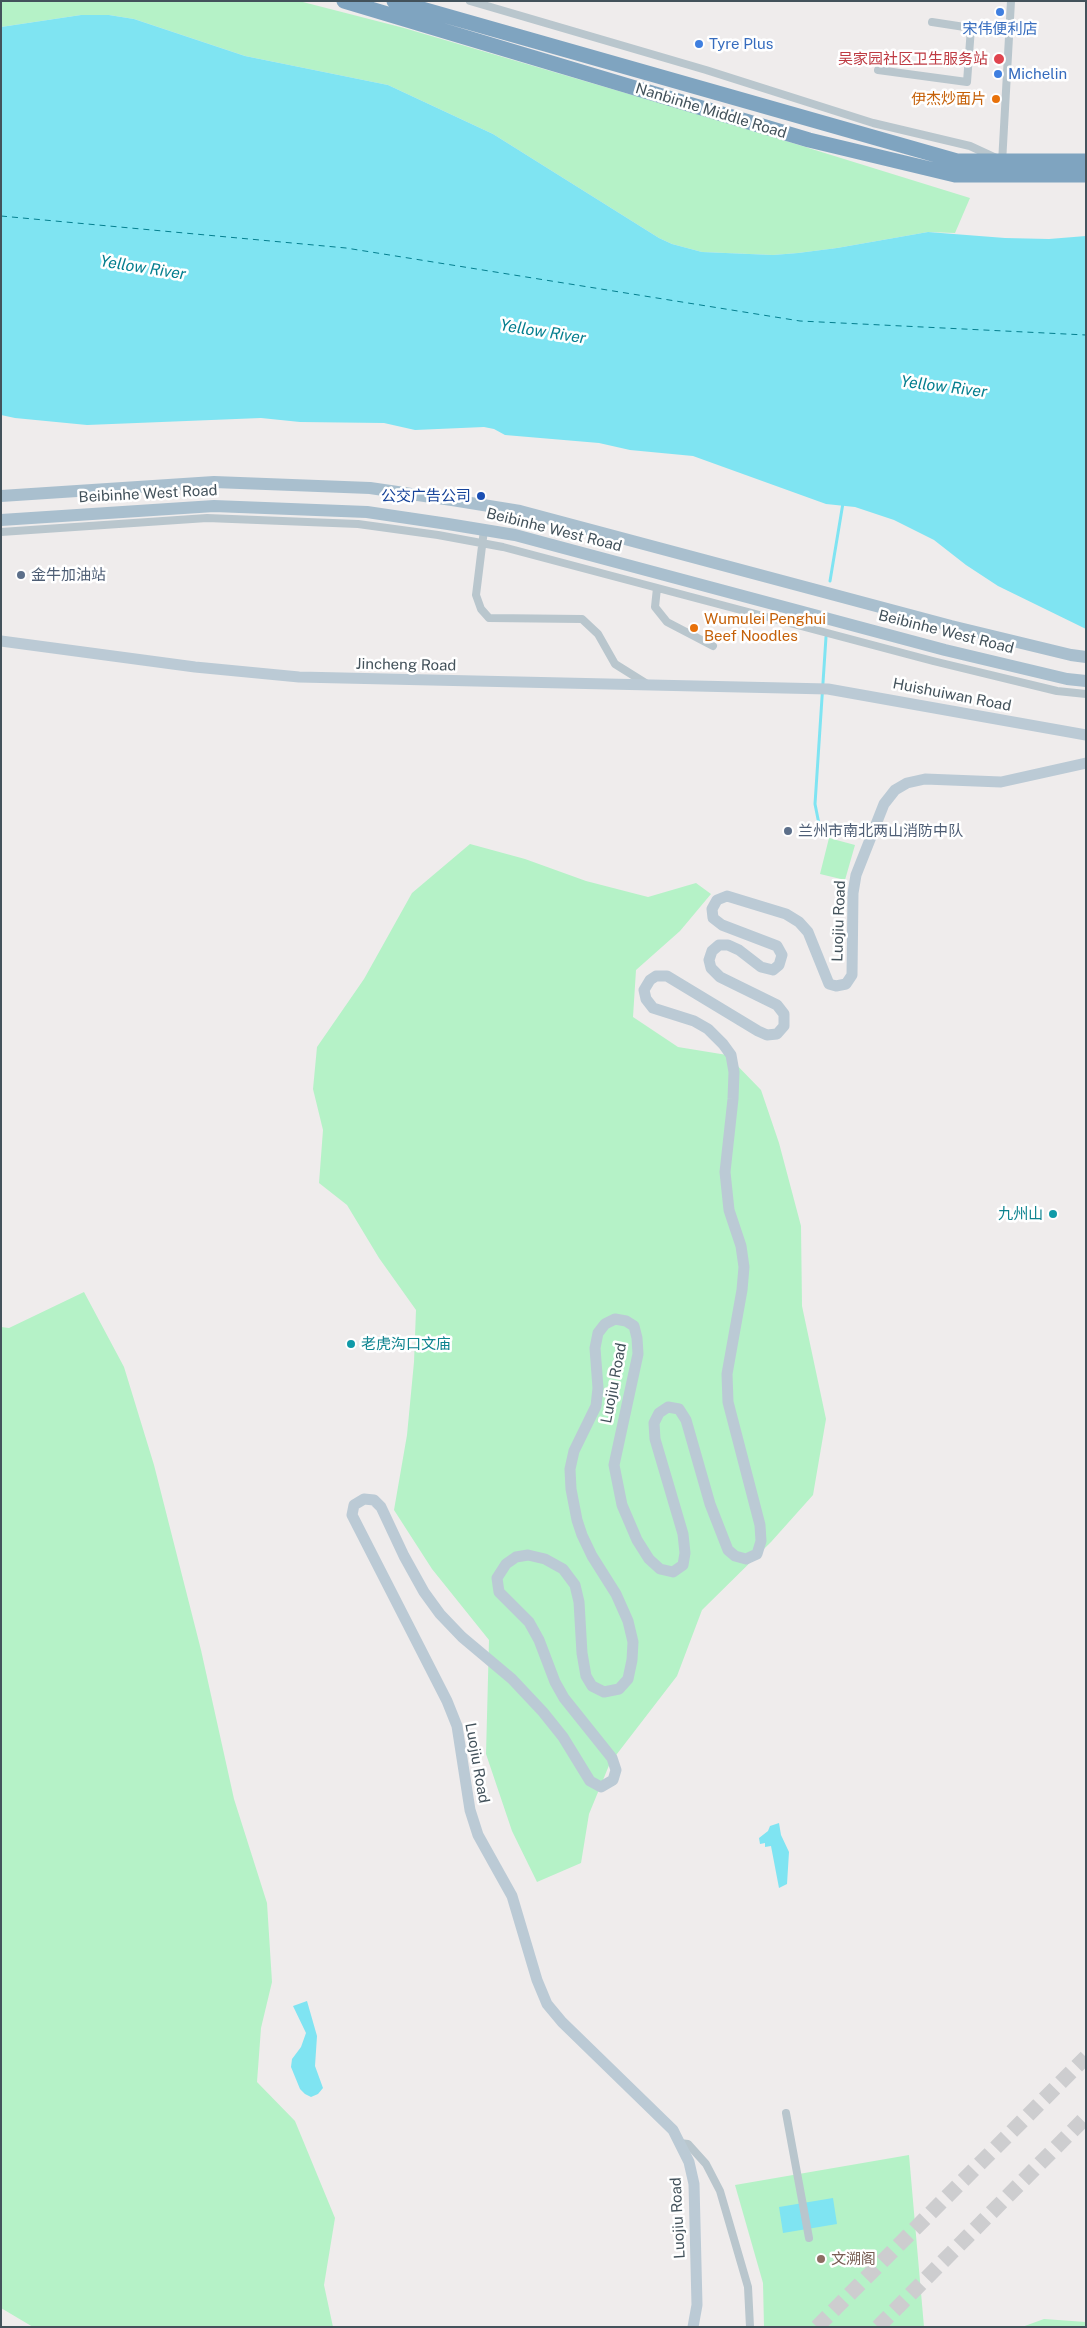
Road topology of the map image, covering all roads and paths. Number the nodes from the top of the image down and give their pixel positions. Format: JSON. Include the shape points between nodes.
{"nodes":[{"id":1,"x":344,"y":1,"type":"edge"},
{"id":2,"x":394,"y":1,"type":"edge"},
{"id":3,"x":470,"y":1,"type":"edge"},
{"id":4,"x":1011,"y":1,"type":"edge"},
{"id":5,"x":932,"y":22,"type":"dead end"},
{"id":6,"x":878,"y":70,"type":"dead end"},
{"id":7,"x":1086,"y":161,"type":"edge"},
{"id":8,"x":1002,"y":168,"type":"junction"},
{"id":9,"x":1086,"y":175,"type":"edge"},
{"id":10,"x":1,"y":496,"type":"edge"},
{"id":11,"x":1,"y":520,"type":"edge"},
{"id":12,"x":484,"y":530,"type":"junction"},
{"id":13,"x":1,"y":532,"type":"edge"},
{"id":14,"x":482,"y":543,"type":"junction"},
{"id":15,"x":657,"y":588,"type":"junction"},
{"id":16,"x":1,"y":641,"type":"edge"},
{"id":17,"x":713,"y":646,"type":"dead end"},
{"id":18,"x":1086,"y":657,"type":"edge"},
{"id":19,"x":1086,"y":681,"type":"edge"},
{"id":20,"x":649,"y":685,"type":"junction"},
{"id":21,"x":812,"y":688,"type":"joint"},
{"id":22,"x":1086,"y":694,"type":"edge"},
{"id":23,"x":1086,"y":735,"type":"edge"},
{"id":24,"x":1086,"y":763,"type":"edge"},
{"id":25,"x":786,"y":2113,"type":"dead end"},
{"id":26,"x":680,"y":2143,"type":"junction"},
{"id":27,"x":809,"y":2236,"type":"dead end"},
{"id":28,"x":693,"y":2327,"type":"edge"},
{"id":29,"x":750,"y":2327,"type":"edge"}],
"edges":[{"from":1,"to":8,"type":"highway","name":"Nanbinhe Middle Road","via":[[809,140],[955,175]]},
{"from":2,"to":8,"type":"highway","name":"Nanbinhe Middle Road","via":[[957,161]]},
{"from":3,"to":8,"type":"street","via":[[873,123],[970,146]]},
{"from":4,"to":8,"type":"street"},
{"from":5,"to":6,"type":"street","via":[[971,28],[967,82]]},
{"from":7,"to":8,"type":"highway","name":"Nanbinhe Middle Road"},
{"from":8,"to":9,"type":"highway","name":"Nanbinhe Middle Road"},
{"from":10,"to":18,"type":"main road","name":"Beibinhe West Road","via":[[214,482],[370,488],[443,498],[520,511],[951,626]]},
{"from":11,"to":12,"type":"main road","name":"Beibinhe West Road","via":[[214,506],[367,512]]},
{"from":12,"to":14,"type":"street"},
{"from":12,"to":19,"type":"main road","name":"Beibinhe West Road","via":[[533,540],[945,650]]},
{"from":13,"to":14,"type":"street","via":[[207,518],[358,524]]},
{"from":14,"to":15,"type":"street"},
{"from":14,"to":20,"type":"street","via":[[476,594],[481,609],[489,618],[582,619],[598,634],[615,664]]},
{"from":15,"to":17,"type":"street","via":[[655,608],[667,622]]},
{"from":15,"to":22,"type":"street","via":[[933,662],[1056,691]]},
{"from":16,"to":20,"type":"street","name":"Jincheng Road","via":[[195,667],[299,677]]},
{"from":20,"to":21,"type":"street","name":"Jincheng Road"},
{"from":21,"to":23,"type":"street","name":"Huishuiwan Road"},
{"from":24,"to":26,"type":"street","name":"Luojiu Road","via":[[1001,782],[925,779],[895,790],[884,804],[856,875],[852,975],[846,984],[829,984],[808,932],[799,922],[786,914],[727,896],[717,900],[712,909],[713,918],[722,925],[777,946],[782,955],[779,965],[772,970],[761,967],[739,950],[719,945],[709,960],[711,968],[720,977],[777,1005],[784,1014],[784,1026],[777,1034],[767,1035],[758,1031],[667,976],[656,976],[644,990],[652,1008],[694,1021],[708,1029],[730,1055],[734,1072],[725,1172],[729,1210],[744,1267],[727,1374],[728,1402],[760,1525],[761,1540],[757,1554],[746,1558],[735,1556],[728,1550],[710,1504],[686,1420],[679,1409],[668,1407],[659,1413],[654,1423],[655,1440],[685,1553],[683,1565],[673,1572],[660,1569],[649,1559],[636,1540],[622,1505],[614,1465],[638,1354],[638,1338],[634,1326],[626,1321],[614,1319],[605,1324],[598,1333],[595,1348],[596,1406],[574,1451],[570,1469],[582,1535],[616,1594],[633,1642],[628,1679],[620,1689],[604,1692],[592,1686],[586,1676],[577,1594],[575,1585],[563,1569],[546,1559],[528,1555],[516,1557],[506,1564],[497,1578],[499,1592],[529,1622],[564,1698],[612,1758],[616,1770],[613,1780],[602,1788],[590,1781],[543,1712],[512,1679],[440,1614],[404,1556],[381,1507],[374,1500],[364,1499],[354,1506],[352,1515],[457,1726],[470,1810],[478,1835],[512,1896],[546,2004],[673,2130]]},
{"from":25,"to":27,"type":"street"},
{"from":26,"to":28,"type":"street","name":"Luojiu Road","via":[[694,2184],[697,2305]]},
{"from":26,"to":29,"type":"street","via":[[688,2144],[706,2164],[720,2191],[748,2287]]}]}
